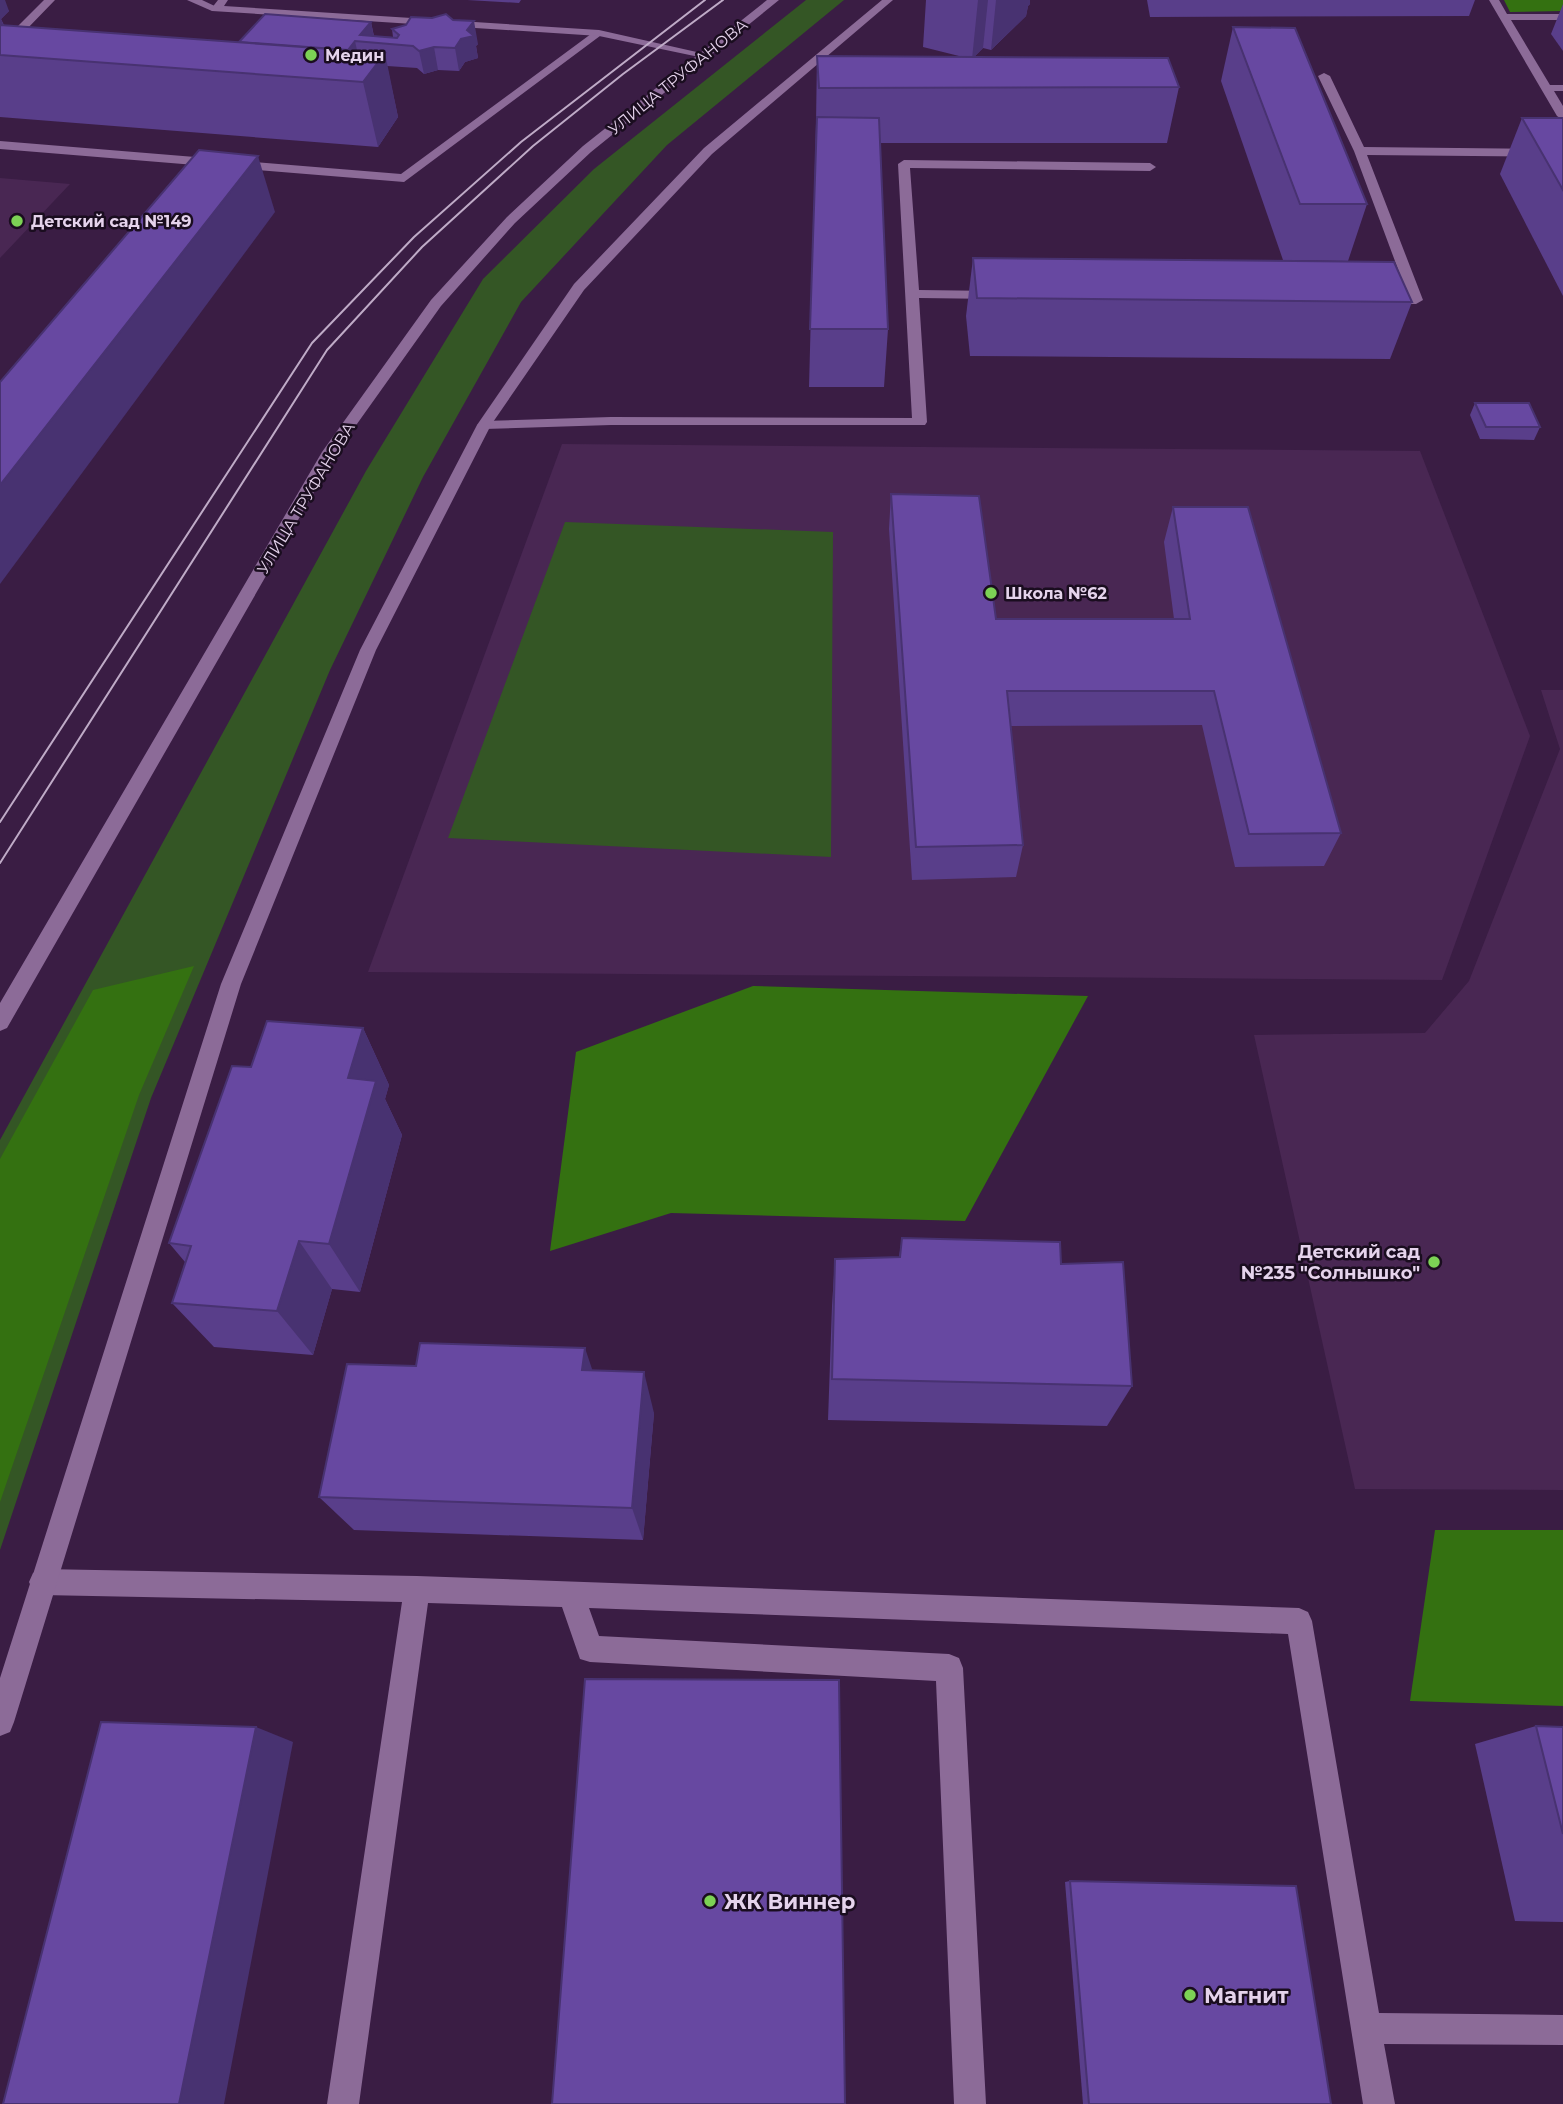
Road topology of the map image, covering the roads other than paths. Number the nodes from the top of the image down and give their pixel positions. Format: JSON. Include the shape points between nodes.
{"nodes":[{"id":1,"x":50,"y":0,"type":"edge"},
{"id":2,"x":192,"y":0,"type":"edge"},
{"id":3,"x":774,"y":0,"type":"edge"},
{"id":4,"x":888,"y":0,"type":"edge"},
{"id":5,"x":1494,"y":0,"type":"edge"},
{"id":6,"x":219,"y":4,"type":"edge"},
{"id":7,"x":1504,"y":17,"type":"junction"},
{"id":8,"x":1563,"y":17,"type":"edge"},
{"id":9,"x":599,"y":33,"type":"junction"},
{"id":10,"x":704,"y":55,"type":"junction"},
{"id":11,"x":0,"y":72,"type":"edge"},
{"id":12,"x":1324,"y":76,"type":"dead end"},
{"id":13,"x":1546,"y":88,"type":"junction"},
{"id":14,"x":1563,"y":88,"type":"edge"},
{"id":15,"x":1563,"y":116,"type":"edge"},
{"id":16,"x":0,"y":145,"type":"edge"},
{"id":17,"x":1360,"y":151,"type":"junction"},
{"id":18,"x":1563,"y":153,"type":"edge"},
{"id":19,"x":1150,"y":167,"type":"dead end"},
{"id":20,"x":912,"y":294,"type":"junction"},
{"id":21,"x":1009,"y":295,"type":"edge"},
{"id":22,"x":1364,"y":299,"type":"edge"},
{"id":23,"x":484,"y":425,"type":"junction"},
{"id":24,"x":0,"y":1022,"type":"edge"},
{"id":25,"x":42,"y":1582,"type":"junction"},
{"id":26,"x":418,"y":1589,"type":"junction"},
{"id":27,"x":570,"y":1594,"type":"junction"},
{"id":28,"x":0,"y":1722,"type":"edge"},
{"id":29,"x":1367,"y":2028,"type":"junction"},
{"id":30,"x":1563,"y":2030,"type":"edge"},
{"id":31,"x":343,"y":2104,"type":"edge"},
{"id":32,"x":970,"y":2104,"type":"edge"},
{"id":33,"x":1379,"y":2104,"type":"edge"}],
"edges":[{"from":1,"to":11,"type":"street","via":[[19,30],[31,38],[31,44]]},
{"from":2,"to":6,"type":"street"},
{"from":3,"to":10,"type":"street","name":"УЛИЦА ТРУФАНОВА"},
{"from":4,"to":23,"type":"street","via":[[698,161],[579,287]]},
{"from":5,"to":7,"type":"street"},
{"from":6,"to":9,"type":"street"},
{"from":7,"to":8,"type":"street"},
{"from":7,"to":13,"type":"street"},
{"from":9,"to":10,"type":"street"},
{"from":9,"to":16,"type":"street","via":[[404,178],[215,168]]},
{"from":10,"to":24,"type":"street","name":"УЛИЦА ТРУФАНОВА","via":[[587,149],[520,211],[436,303],[330,452]]},
{"from":12,"to":17,"type":"street"},
{"from":13,"to":14,"type":"street"},
{"from":13,"to":15,"type":"street"},
{"from":17,"to":18,"type":"street"},
{"from":17,"to":22,"type":"street","via":[[1416,300]]},
{"from":19,"to":20,"type":"street","via":[[904,164]]},
{"from":20,"to":21,"type":"street"},
{"from":20,"to":23,"type":"street","via":[[920,422]]},
{"from":23,"to":25,"type":"street","via":[[368,650],[231,984]]},
{"from":25,"to":26,"type":"street"},
{"from":25,"to":28,"type":"street"},
{"from":26,"to":27,"type":"street"},
{"from":26,"to":31,"type":"street"},
{"from":27,"to":29,"type":"street","via":[[1300,1621]]},
{"from":27,"to":32,"type":"street","via":[[590,1649],[948,1668]]},
{"from":29,"to":30,"type":"street"},
{"from":29,"to":33,"type":"street"}]}
